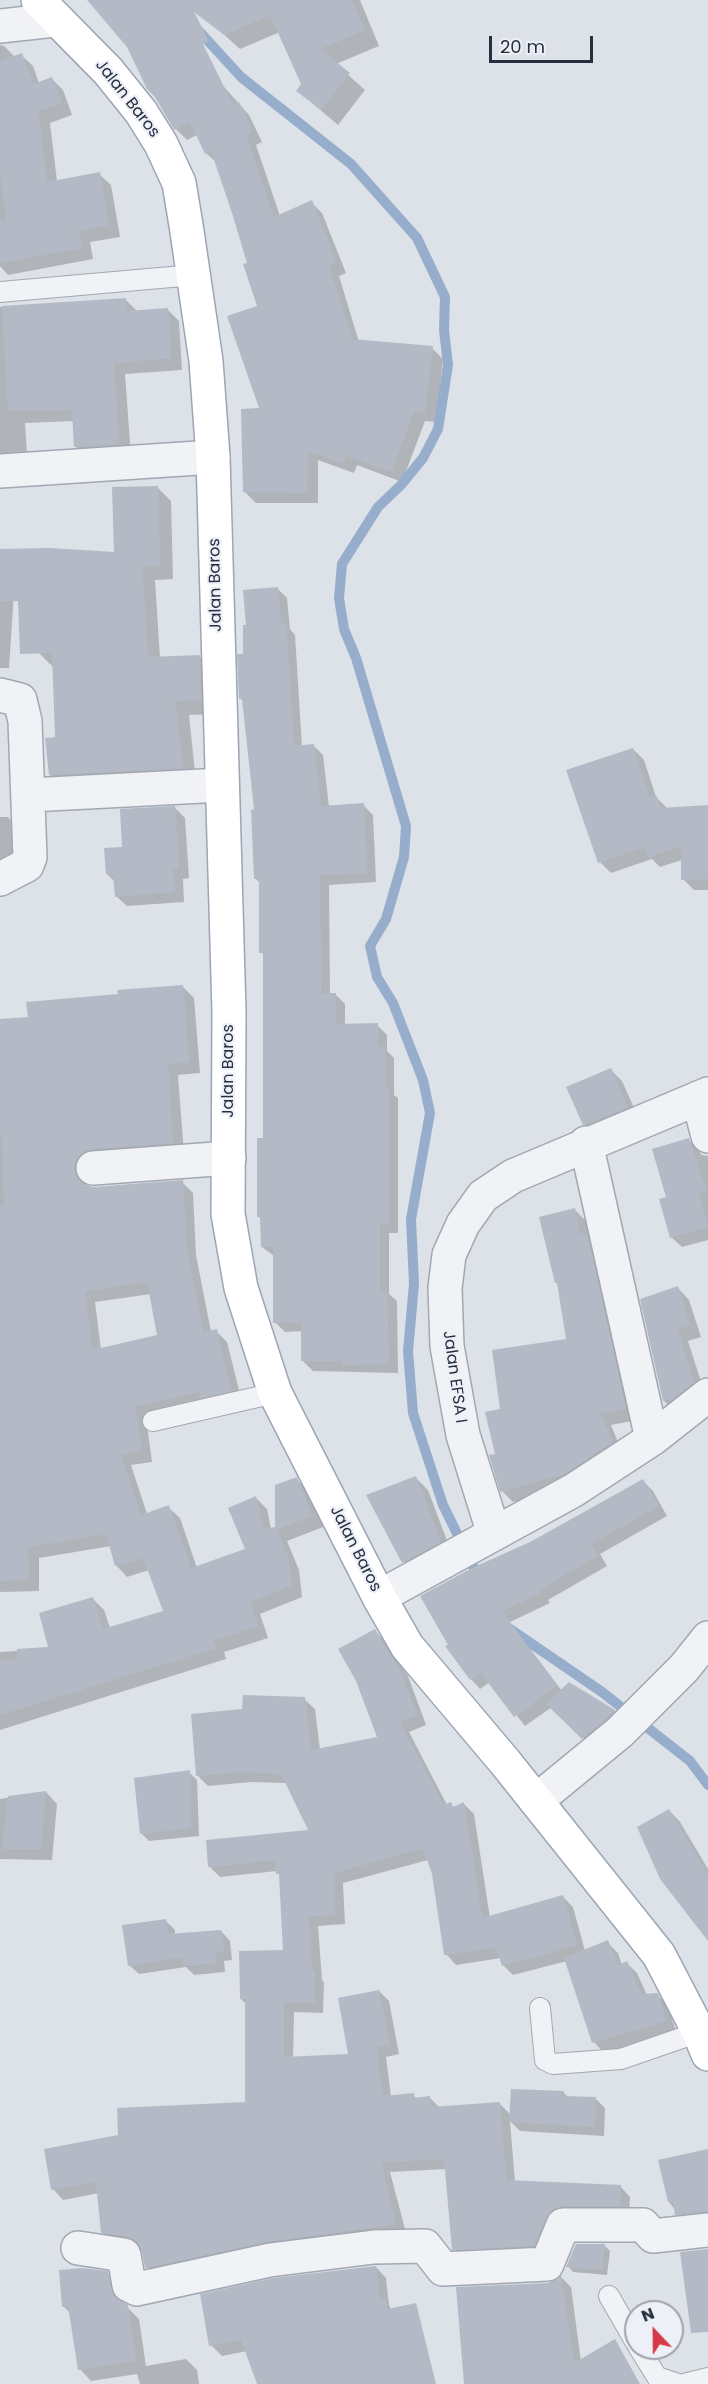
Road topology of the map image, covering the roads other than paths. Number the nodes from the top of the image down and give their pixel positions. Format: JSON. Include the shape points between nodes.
{"nodes":[{"id":1,"x":47,"y":10,"type":"edge"},
{"id":2,"x":0,"y":26,"type":"edge"},
{"id":3,"x":194,"y":275,"type":"junction"},
{"id":4,"x":0,"y":292,"type":"edge"},
{"id":5,"x":213,"y":457,"type":"junction"},
{"id":6,"x":0,"y":471,"type":"edge"},
{"id":7,"x":0,"y":695,"type":"edge"},
{"id":8,"x":222,"y":785,"type":"junction"},
{"id":9,"x":30,"y":795,"type":"junction"},
{"id":10,"x":0,"y":879,"type":"edge"},
{"id":11,"x":703,"y":1096,"type":"edge"},
{"id":12,"x":708,"y":1136,"type":"edge"},
{"id":13,"x":586,"y":1143,"type":"junction"},
{"id":14,"x":229,"y":1158,"type":"junction"},
{"id":15,"x":93,"y":1168,"type":"dead end"},
{"id":16,"x":275,"y":1393,"type":"junction"},
{"id":17,"x":708,"y":1395,"type":"edge"},
{"id":18,"x":153,"y":1421,"type":"dead end"},
{"id":19,"x":652,"y":1439,"type":"junction"},
{"id":20,"x":489,"y":1537,"type":"junction"},
{"id":21,"x":379,"y":1597,"type":"junction"},
{"id":22,"x":708,"y":1638,"type":"edge"},
{"id":23,"x":536,"y":1801,"type":"junction"},
{"id":24,"x":540,"y":2007,"type":"dead end"},
{"id":25,"x":704,"y":2043,"type":"edge"},
{"id":26,"x":708,"y":2230,"type":"edge"},
{"id":27,"x":78,"y":2248,"type":"dead end"},
{"id":28,"x":609,"y":2296,"type":"dead end"},
{"id":29,"x":624,"y":2322,"type":"edge"},
{"id":30,"x":646,"y":2360,"type":"edge"},
{"id":31,"x":708,"y":2378,"type":"edge"},
{"id":32,"x":678,"y":2384,"type":"edge"},
{"id":33,"x":684,"y":2384,"type":"edge"}],
"edges":[{"from":1,"to":2,"type":"street"},
{"from":1,"to":3,"type":"main road","name":"Jalan Baros","via":[[108,70],[161,144],[179,183]]},
{"from":3,"to":4,"type":"lane"},
{"from":3,"to":5,"type":"main road","name":"Jalan Baros"},
{"from":5,"to":6,"type":"street"},
{"from":5,"to":8,"type":"main road","name":"Jalan Baros"},
{"from":7,"to":9,"type":"street","via":[[20,700],[26,721]]},
{"from":8,"to":9,"type":"street"},
{"from":8,"to":14,"type":"main road","name":"Jalan Baros"},
{"from":9,"to":10,"type":"street","via":[[30,857],[27,865]]},
{"from":11,"to":12,"type":"street"},
{"from":11,"to":13,"type":"street","name":"Jalan EFSA I"},
{"from":13,"to":19,"type":"street"},
{"from":13,"to":20,"type":"street","name":"Jalan EFSA I","via":[[513,1176],[483,1196],[463,1224],[449,1255],[445,1288],[447,1346],[463,1435]]},
{"from":14,"to":15,"type":"street"},
{"from":14,"to":16,"type":"main road","name":"Jalan Baros","via":[[228,1214],[241,1288]]},
{"from":16,"to":18,"type":"lane"},
{"from":16,"to":21,"type":"main road","name":"Jalan Baros"},
{"from":17,"to":19,"type":"street"},
{"from":19,"to":20,"type":"street","via":[[574,1490]]},
{"from":20,"to":21,"type":"street"},
{"from":21,"to":23,"type":"main road","name":"Jalan Baros","via":[[408,1646]]},
{"from":22,"to":23,"type":"street","via":[[620,1732]]},
{"from":23,"to":25,"type":"main road","name":"Jalan Baros","via":[[659,1955]]},
{"from":24,"to":25,"type":"lane","via":[[545,2060],[552,2064],[621,2059]]},
{"from":26,"to":27,"type":"street","via":[[653,2236],[643,2225],[563,2225],[547,2264],[443,2269],[425,2246],[374,2247],[281,2258],[132,2289],[124,2255]]},
{"from":28,"to":29,"type":"lane"},
{"from":30,"to":32,"type":"lane","via":[[657,2377]]},
{"from":31,"to":33,"type":"lane"}]}
